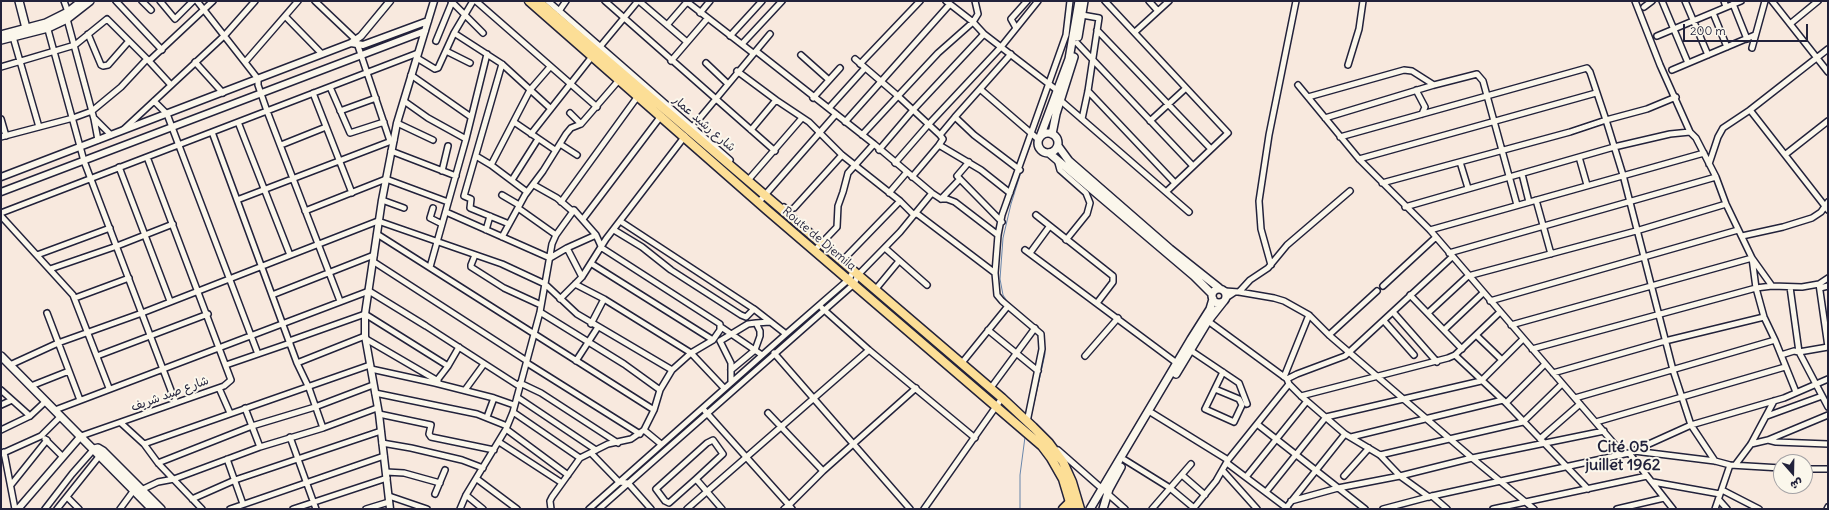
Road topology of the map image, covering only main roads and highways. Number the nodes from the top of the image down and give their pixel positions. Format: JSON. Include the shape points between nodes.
{"nodes":[{"id":1,"x":19,"y":1,"type":"edge"},
{"id":2,"x":82,"y":1,"type":"edge"},
{"id":3,"x":90,"y":1,"type":"edge"},
{"id":4,"x":529,"y":1,"type":"edge"},
{"id":5,"x":538,"y":1,"type":"edge"},
{"id":6,"x":1079,"y":1,"type":"edge"},
{"id":7,"x":1084,"y":1,"type":"edge"},
{"id":8,"x":67,"y":15,"type":"junction"},
{"id":9,"x":47,"y":26,"type":"junction"},
{"id":10,"x":26,"y":28,"type":"junction"},
{"id":11,"x":1,"y":35,"type":"edge"},
{"id":12,"x":1074,"y":38,"type":"junction"},
{"id":13,"x":1,"y":40,"type":"edge"},
{"id":14,"x":596,"y":52,"type":"junction"},
{"id":15,"x":640,"y":94,"type":"junction"},
{"id":16,"x":688,"y":131,"type":"junction"},
{"id":17,"x":1052,"y":134,"type":"junction"},
{"id":18,"x":1040,"y":139,"type":"junction"},
{"id":19,"x":1058,"y":146,"type":"junction"},
{"id":20,"x":1049,"y":153,"type":"junction"},
{"id":21,"x":1223,"y":295,"type":"junction"},
{"id":22,"x":1212,"y":296,"type":"junction"},
{"id":23,"x":1,"y":356,"type":"edge"},
{"id":24,"x":1178,"y":364,"type":"junction"},
{"id":25,"x":101,"y":453,"type":"junction"},
{"id":26,"x":1105,"y":492,"type":"junction"},
{"id":27,"x":1071,"y":505,"type":"edge"},
{"id":28,"x":152,"y":509,"type":"edge"},
{"id":29,"x":160,"y":509,"type":"edge"},
{"id":30,"x":1064,"y":509,"type":"edge"},
{"id":31,"x":1080,"y":509,"type":"edge"},
{"id":32,"x":1090,"y":509,"type":"edge"},
{"id":33,"x":1103,"y":509,"type":"edge"}],
"edges":[{"from":1,"to":10,"type":"main road"},
{"from":2,"to":8,"type":"main road"},
{"from":3,"to":8,"type":"main road"},
{"from":4,"to":14,"type":"main road","name":"Route de Djemila"},
{"from":5,"to":14,"type":"main road"},
{"from":6,"to":12,"type":"main road"},
{"from":7,"to":12,"type":"main road"},
{"from":8,"to":9,"type":"main road"},
{"from":9,"to":10,"type":"main road"},
{"from":9,"to":13,"type":"main road"},
{"from":10,"to":11,"type":"main road"},
{"from":12,"to":17,"type":"main road","via":[[1072,67],[1060,100]]},
{"from":12,"to":18,"type":"main road"},
{"from":14,"to":15,"type":"main road"},
{"from":14,"to":15,"type":"main road","name":"Route de Djemila","via":[[619,80]]},
{"from":15,"to":16,"type":"main road"},
{"from":15,"to":16,"type":"main road","name":"Route de Djemila","via":[[661,116]]},
{"from":16,"to":27,"type":"main road","name":"Route de Djemila","via":[[758,203],[1027,433],[1046,452],[1063,479]]},
{"from":16,"to":31,"type":"main road","via":[[766,194],[1002,398],[1049,443],[1067,470]]},
{"from":17,"to":18,"type":"main road","via":[[1045,134]]},
{"from":17,"to":19,"type":"main road","via":[[1057,138]]},
{"from":18,"to":20,"type":"main road","via":[[1041,149]]},
{"from":19,"to":20,"type":"main road"},
{"from":19,"to":21,"type":"main road","via":[[1069,160]]},
{"from":20,"to":22,"type":"main road","via":[[1194,276]]},
{"from":21,"to":22,"type":"main road","via":[[1215,290]]},
{"from":21,"to":22,"type":"main road","via":[[1216,302]]},
{"from":21,"to":24,"type":"main road","via":[[1190,350]]},
{"from":22,"to":24,"type":"main road","via":[[1210,309]]},
{"from":23,"to":25,"type":"main road","via":[[80,436]]},
{"from":24,"to":26,"type":"main road"},
{"from":24,"to":26,"type":"main road"},
{"from":25,"to":28,"type":"main road"},
{"from":25,"to":29,"type":"main road"},
{"from":26,"to":32,"type":"main road"},
{"from":26,"to":33,"type":"main road"},
{"from":27,"to":30,"type":"main road"}]}
